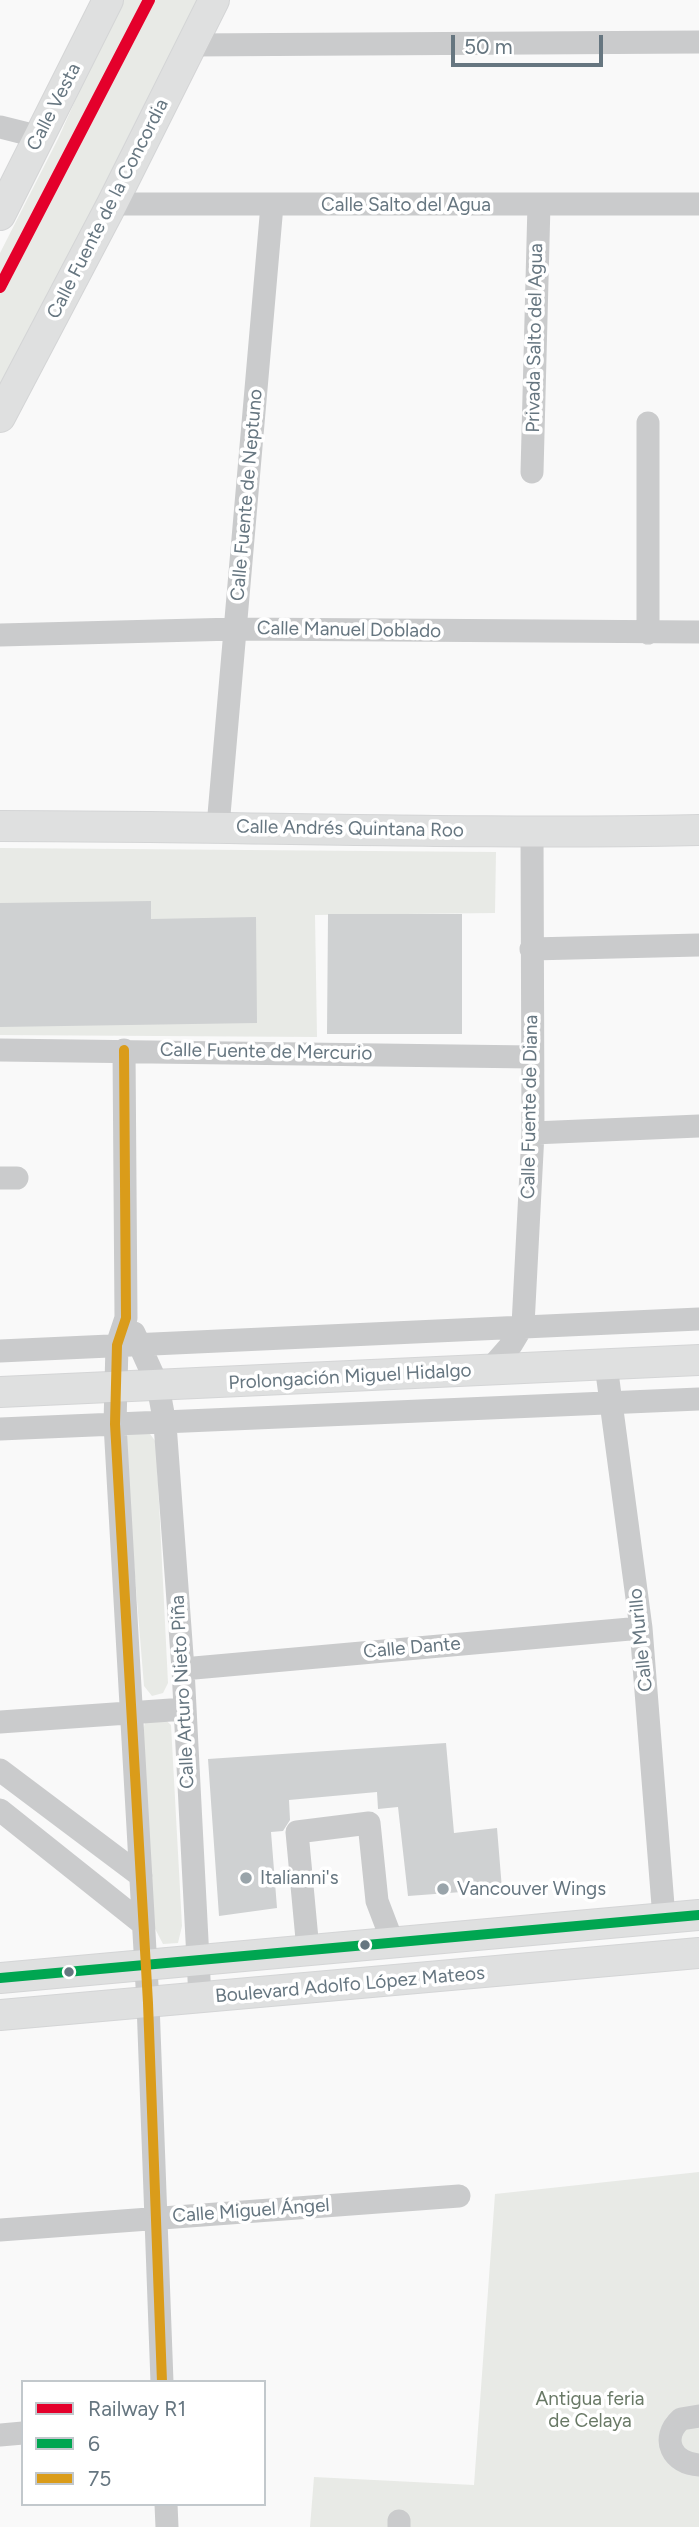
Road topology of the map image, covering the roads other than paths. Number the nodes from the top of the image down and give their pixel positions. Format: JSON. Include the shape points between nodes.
{"nodes":[{"id":1,"x":108,"y":0,"type":"edge"},
{"id":2,"x":214,"y":0,"type":"edge"},
{"id":3,"x":699,"y":43,"type":"edge"},
{"id":4,"x":190,"y":45,"type":"junction"},
{"id":5,"x":0,"y":127,"type":"edge"},
{"id":6,"x":40,"y":137,"type":"junction"},
{"id":7,"x":112,"y":204,"type":"junction"},
{"id":8,"x":539,"y":204,"type":"junction"},
{"id":9,"x":699,"y":204,"type":"edge"},
{"id":10,"x":272,"y":205,"type":"junction"},
{"id":11,"x":0,"y":215,"type":"edge"},
{"id":12,"x":0,"y":417,"type":"edge"},
{"id":13,"x":648,"y":423,"type":"dead end"},
{"id":14,"x":532,"y":472,"type":"dead end"},
{"id":15,"x":236,"y":629,"type":"junction"},
{"id":16,"x":699,"y":632,"type":"edge"},
{"id":17,"x":648,"y":633,"type":"junction"},
{"id":18,"x":0,"y":635,"type":"edge"},
{"id":19,"x":0,"y":826,"type":"edge"},
{"id":20,"x":218,"y":826,"type":"junction"},
{"id":21,"x":699,"y":830,"type":"edge"},
{"id":22,"x":532,"y":833,"type":"junction"},
{"id":23,"x":699,"y":945,"type":"edge"},
{"id":24,"x":531,"y":949,"type":"junction"},
{"id":25,"x":0,"y":1050,"type":"edge"},
{"id":26,"x":124,"y":1050,"type":"junction"},
{"id":27,"x":532,"y":1057,"type":"junction"},
{"id":28,"x":699,"y":1126,"type":"edge"},
{"id":29,"x":533,"y":1133,"type":"junction"},
{"id":30,"x":699,"y":1319,"type":"edge"},
{"id":31,"x":523,"y":1325,"type":"junction"},
{"id":32,"x":128,"y":1344,"type":"junction"},
{"id":33,"x":0,"y":1352,"type":"edge"},
{"id":34,"x":699,"y":1360,"type":"edge"},
{"id":35,"x":607,"y":1364,"type":"junction"},
{"id":36,"x":489,"y":1370,"type":"junction"},
{"id":37,"x":117,"y":1386,"type":"junction"},
{"id":38,"x":158,"y":1386,"type":"junction"},
{"id":39,"x":0,"y":1392,"type":"edge"},
{"id":40,"x":699,"y":1399,"type":"edge"},
{"id":41,"x":611,"y":1404,"type":"junction"},
{"id":42,"x":115,"y":1424,"type":"junction"},
{"id":43,"x":165,"y":1424,"type":"junction"},
{"id":44,"x":0,"y":1429,"type":"edge"},
{"id":45,"x":641,"y":1628,"type":"junction"},
{"id":46,"x":183,"y":1669,"type":"junction"},
{"id":47,"x":185,"y":1709,"type":"junction"},
{"id":48,"x":132,"y":1714,"type":"junction"},
{"id":49,"x":0,"y":1722,"type":"edge"},
{"id":50,"x":0,"y":1770,"type":"edge"},
{"id":51,"x":0,"y":1810,"type":"edge"},
{"id":52,"x":141,"y":1876,"type":"junction"},
{"id":53,"x":699,"y":1915,"type":"edge"},
{"id":54,"x":664,"y":1917,"type":"junction"},
{"id":55,"x":143,"y":1924,"type":"junction"},
{"id":56,"x":393,"y":1942,"type":"junction"},
{"id":57,"x":308,"y":1950,"type":"junction"},
{"id":58,"x":699,"y":1953,"type":"edge"},
{"id":59,"x":197,"y":1960,"type":"junction"},
{"id":60,"x":146,"y":1965,"type":"junction"},
{"id":61,"x":0,"y":1978,"type":"edge"},
{"id":62,"x":200,"y":1998,"type":"junction"},
{"id":63,"x":148,"y":2003,"type":"junction"},
{"id":64,"x":0,"y":2015,"type":"edge"},
{"id":65,"x":459,"y":2196,"type":"dead end"},
{"id":66,"x":156,"y":2218,"type":"junction"},
{"id":67,"x":0,"y":2230,"type":"edge"},
{"id":68,"x":162,"y":2380,"type":"edge"},
{"id":69,"x":699,"y":2416,"type":"edge"},
{"id":70,"x":21,"y":2433,"type":"edge"},
{"id":71,"x":0,"y":2435,"type":"edge"},
{"id":72,"x":699,"y":2465,"type":"edge"},
{"id":73,"x":166,"y":2506,"type":"edge"},
{"id":74,"x":167,"y":2527,"type":"edge"}],
"edges":[{"from":1,"to":6,"type":"main road","name":"Calle Vesta"},
{"from":2,"to":4,"type":"main road","name":"Calle Fuente de la Concordia"},
{"from":3,"to":4,"type":"street"},
{"from":4,"to":7,"type":"main road","name":"Calle Fuente de la Concordia"},
{"from":5,"to":6,"type":"street"},
{"from":6,"to":11,"type":"main road","name":"Calle Vesta"},
{"from":7,"to":10,"type":"street","name":"Calle Salto del Agua"},
{"from":7,"to":12,"type":"main road","name":"Calle Fuente de la Concordia"},
{"from":8,"to":9,"type":"street","name":"Calle Salto del Agua"},
{"from":8,"to":10,"type":"street","name":"Calle Salto del Agua"},
{"from":8,"to":14,"type":"street","name":"Privada Salto del Agua"},
{"from":10,"to":15,"type":"street","name":"Calle Fuente de Neptuno"},
{"from":13,"to":17,"type":"street"},
{"from":15,"to":17,"type":"street","name":"Calle Manuel Doblado"},
{"from":15,"to":18,"type":"street","name":"Calle Manuel Doblado"},
{"from":15,"to":20,"type":"street","name":"Calle Fuente de Neptuno"},
{"from":16,"to":17,"type":"street","name":"Calle Manuel Doblado"},
{"from":19,"to":20,"type":"main road","name":"Calle Andrés Quintana Roo"},
{"from":20,"to":22,"type":"main road","name":"Calle Andrés Quintana Roo"},
{"from":21,"to":22,"type":"main road","name":"Calle Andrés Quintana Roo"},
{"from":22,"to":24,"type":"street","name":"Calle Fuente de Diana"},
{"from":23,"to":24,"type":"street"},
{"from":24,"to":27,"type":"street","name":"Calle Fuente de Diana"},
{"from":25,"to":26,"type":"street","name":"Calle Fuente de Mercurio"},
{"from":26,"to":27,"type":"street","name":"Calle Fuente de Mercurio"},
{"from":26,"to":32,"type":"street","name":"Calle Arturo Nieto Piña"},
{"from":27,"to":29,"type":"street","name":"Calle Fuente de Diana"},
{"from":28,"to":29,"type":"street"},
{"from":29,"to":31,"type":"street","name":"Calle Fuente de Diana"},
{"from":30,"to":31,"type":"street"},
{"from":31,"to":32,"type":"street"},
{"from":31,"to":36,"type":"street"},
{"from":32,"to":33,"type":"street"},
{"from":32,"to":37,"type":"street"},
{"from":32,"to":38,"type":"street","name":"Calle Arturo Nieto Piña"},
{"from":34,"to":35,"type":"main road","name":"Prolongación Miguel Hidalgo"},
{"from":35,"to":36,"type":"main road","name":"Prolongación Miguel Hidalgo"},
{"from":35,"to":41,"type":"street","name":"Calle Murillo"},
{"from":36,"to":38,"type":"main road","name":"Prolongación Miguel Hidalgo"},
{"from":37,"to":38,"type":"main road","name":"Prolongación Miguel Hidalgo"},
{"from":37,"to":39,"type":"main road","name":"Prolongación Miguel Hidalgo"},
{"from":37,"to":42,"type":"street"},
{"from":38,"to":43,"type":"street","name":"Calle Arturo Nieto Piña"},
{"from":40,"to":41,"type":"street","name":"Prolongación Miguel Hidalgo"},
{"from":41,"to":43,"type":"street","name":"Prolongación Miguel Hidalgo"},
{"from":41,"to":45,"type":"street","name":"Calle Murillo"},
{"from":42,"to":43,"type":"street","name":"Prolongación Miguel Hidalgo"},
{"from":42,"to":44,"type":"street","name":"Prolongación Miguel Hidalgo"},
{"from":42,"to":48,"type":"street"},
{"from":43,"to":46,"type":"street","name":"Calle Arturo Nieto Piña"},
{"from":45,"to":46,"type":"street","name":"Calle Dante"},
{"from":45,"to":54,"type":"street","name":"Calle Murillo"},
{"from":46,"to":47,"type":"street","name":"Calle Arturo Nieto Piña"},
{"from":47,"to":48,"type":"street"},
{"from":47,"to":59,"type":"street","name":"Calle Arturo Nieto Piña"},
{"from":48,"to":49,"type":"street"},
{"from":48,"to":52,"type":"street"},
{"from":50,"to":52,"type":"street"},
{"from":51,"to":55,"type":"street"},
{"from":52,"to":55,"type":"street"},
{"from":53,"to":54,"type":"main road","name":"Boulevard Adolfo López Mateos"},
{"from":54,"to":56,"type":"main road","name":"Boulevard Adolfo López Mateos"},
{"from":55,"to":60,"type":"street"},
{"from":56,"to":57,"type":"main road","name":"Boulevard Adolfo López Mateos"},
{"from":56,"to":57,"type":"street","via":[[377,1901],[369,1823],[297,1832]]},
{"from":57,"to":59,"type":"main road","name":"Boulevard Adolfo López Mateos"},
{"from":58,"to":62,"type":"main road","name":"Boulevard Adolfo López Mateos"},
{"from":59,"to":60,"type":"main road","name":"Boulevard Adolfo López Mateos"},
{"from":59,"to":62,"type":"street","name":"Calle Arturo Nieto Piña"},
{"from":60,"to":61,"type":"main road","name":"Boulevard Adolfo López Mateos"},
{"from":60,"to":63,"type":"street"},
{"from":62,"to":63,"type":"main road","name":"Boulevard Adolfo López Mateos"},
{"from":63,"to":64,"type":"main road","name":"Boulevard Adolfo López Mateos"},
{"from":63,"to":66,"type":"street"},
{"from":65,"to":66,"type":"street","name":"Calle Miguel Ángel"},
{"from":66,"to":67,"type":"street","name":"Calle Miguel Ángel"},
{"from":66,"to":68,"type":"street"},
{"from":69,"to":72,"type":"street","via":[[681,2419],[669,2441],[675,2457]]},
{"from":70,"to":71,"type":"street"},
{"from":73,"to":74,"type":"street"}]}
